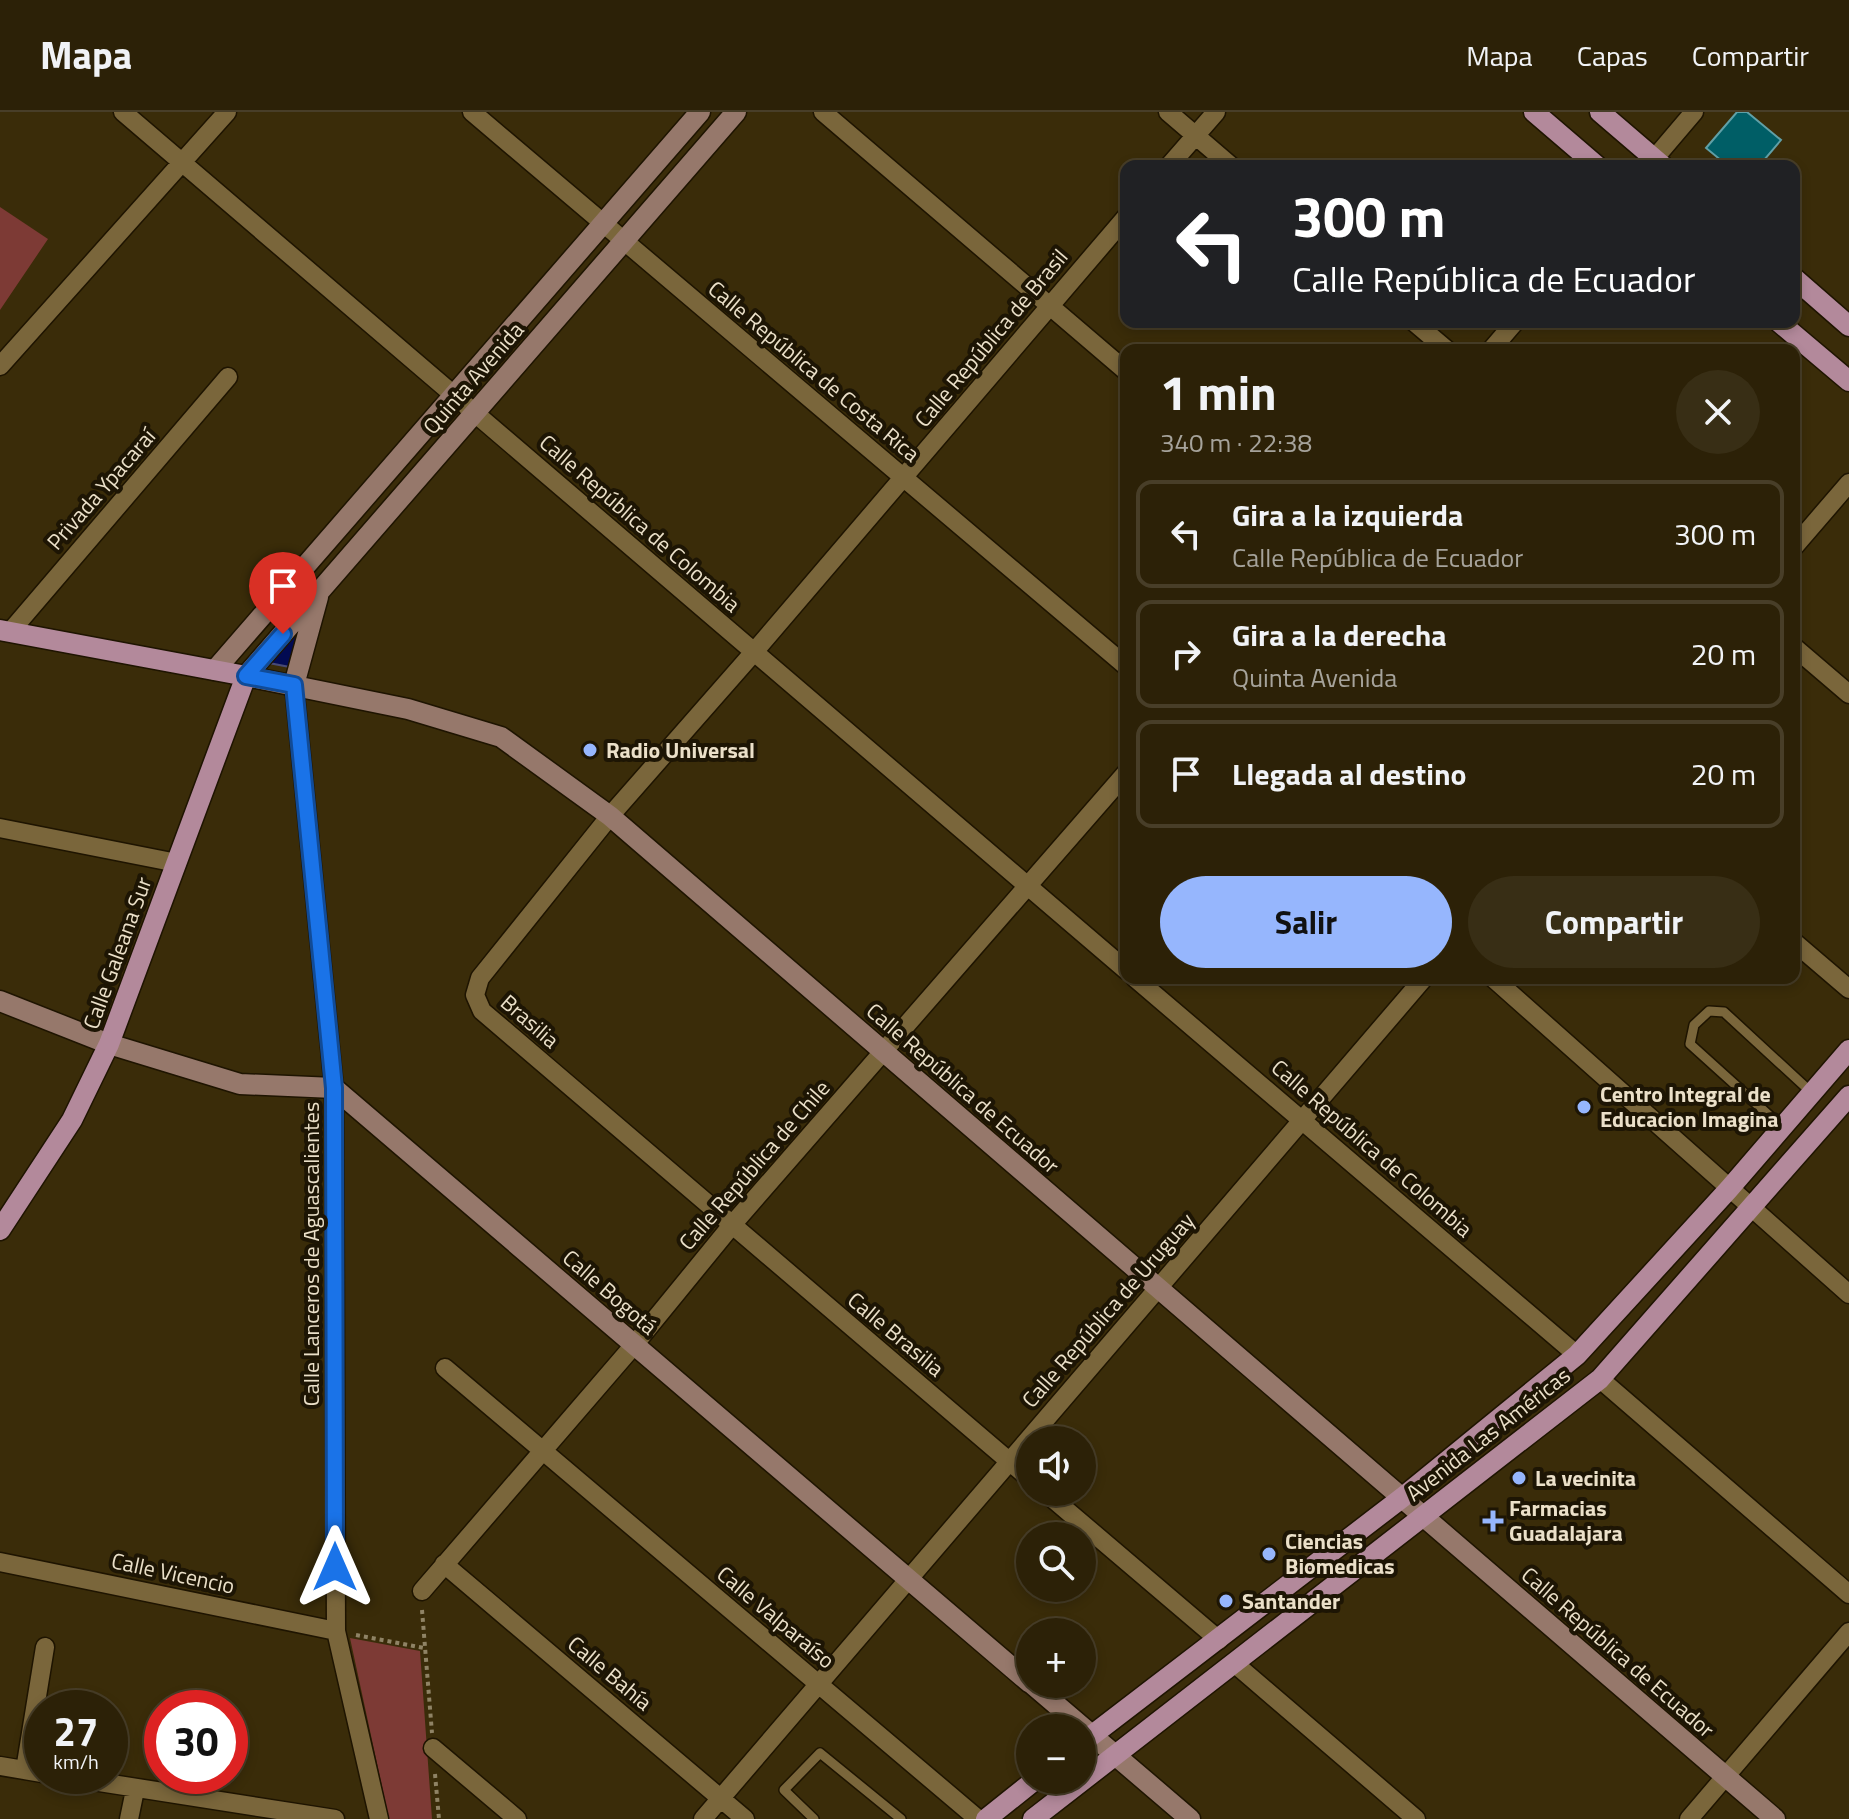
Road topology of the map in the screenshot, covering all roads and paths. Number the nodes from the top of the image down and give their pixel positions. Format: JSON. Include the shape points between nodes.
{"nodes":[{"id":1,"x":123,"y":112,"type":"edge"},
{"id":2,"x":227,"y":112,"type":"edge"},
{"id":3,"x":472,"y":112,"type":"edge"},
{"id":4,"x":700,"y":112,"type":"edge"},
{"id":5,"x":736,"y":112,"type":"edge"},
{"id":6,"x":823,"y":112,"type":"edge"},
{"id":7,"x":1168,"y":112,"type":"edge"},
{"id":8,"x":1216,"y":112,"type":"edge"},
{"id":9,"x":1534,"y":112,"type":"edge"},
{"id":10,"x":1600,"y":112,"type":"edge"},
{"id":11,"x":1694,"y":112,"type":"edge"},
{"id":12,"x":1195,"y":135,"type":"junction"},
{"id":13,"x":1174,"y":160,"type":"edge"},
{"id":14,"x":1224,"y":160,"type":"edge"},
{"id":15,"x":1590,"y":160,"type":"edge"},
{"id":16,"x":1657,"y":160,"type":"edge"},
{"id":17,"x":1660,"y":160,"type":"edge"},
{"id":18,"x":183,"y":163,"type":"junction"},
{"id":19,"x":603,"y":224,"type":"junction"},
{"id":20,"x":1120,"y":224,"type":"edge"},
{"id":21,"x":623,"y":241,"type":"junction"},
{"id":22,"x":1800,"y":283,"type":"edge"},
{"id":23,"x":1050,"y":306,"type":"junction"},
{"id":24,"x":1849,"y":326,"type":"edge"},
{"id":25,"x":1421,"y":328,"type":"edge"},
{"id":26,"x":1510,"y":328,"type":"edge"},
{"id":27,"x":1786,"y":328,"type":"edge"},
{"id":28,"x":1440,"y":344,"type":"edge"},
{"id":29,"x":1496,"y":344,"type":"edge"},
{"id":30,"x":0,"y":366,"type":"edge"},
{"id":31,"x":1120,"y":366,"type":"edge"},
{"id":32,"x":228,"y":377,"type":"dead end"},
{"id":33,"x":1849,"y":381,"type":"edge"},
{"id":34,"x":454,"y":395,"type":"junction"},
{"id":35,"x":474,"y":413,"type":"junction"},
{"id":36,"x":904,"y":478,"type":"junction"},
{"id":37,"x":1849,"y":483,"type":"edge"},
{"id":38,"x":1800,"y":540,"type":"edge"},
{"id":39,"x":319,"y":592,"type":"junction"},
{"id":40,"x":5,"y":631,"type":"edge"},
{"id":41,"x":754,"y":652,"type":"junction"},
{"id":42,"x":1800,"y":652,"type":"edge"},
{"id":43,"x":1120,"y":661,"type":"edge"},
{"id":44,"x":215,"y":670,"type":"junction"},
{"id":45,"x":246,"y":676,"type":"junction"},
{"id":46,"x":294,"y":685,"type":"junction"},
{"id":47,"x":1849,"y":694,"type":"edge"},
{"id":48,"x":1120,"y":780,"type":"edge"},
{"id":49,"x":610,"y":816,"type":"junction"},
{"id":50,"x":0,"y":828,"type":"edge"},
{"id":51,"x":177,"y":863,"type":"junction"},
{"id":52,"x":1028,"y":886,"type":"junction"},
{"id":53,"x":1800,"y":947,"type":"edge"},
{"id":54,"x":1120,"y":965,"type":"edge"},
{"id":55,"x":1142,"y":984,"type":"edge"},
{"id":56,"x":1419,"y":984,"type":"edge"},
{"id":57,"x":1500,"y":984,"type":"edge"},
{"id":58,"x":1849,"y":989,"type":"edge"},
{"id":59,"x":0,"y":1001,"type":"edge"},
{"id":60,"x":109,"y":1044,"type":"junction"},
{"id":61,"x":1849,"y":1050,"type":"edge"},
{"id":62,"x":885,"y":1052,"type":"junction"},
{"id":63,"x":334,"y":1088,"type":"junction"},
{"id":64,"x":1812,"y":1093,"type":"junction"},
{"id":65,"x":1849,"y":1096,"type":"edge"},
{"id":66,"x":1302,"y":1121,"type":"junction"},
{"id":67,"x":1782,"y":1127,"type":"junction"},
{"id":68,"x":1729,"y":1189,"type":"junction"},
{"id":69,"x":1750,"y":1208,"type":"junction"},
{"id":70,"x":732,"y":1225,"type":"junction"},
{"id":71,"x":0,"y":1230,"type":"edge"},
{"id":72,"x":1159,"y":1288,"type":"junction"},
{"id":73,"x":1849,"y":1294,"type":"edge"},
{"id":74,"x":634,"y":1345,"type":"junction"},
{"id":75,"x":1577,"y":1355,"type":"junction"},
{"id":76,"x":445,"y":1368,"type":"dead end"},
{"id":77,"x":1600,"y":1379,"type":"junction"},
{"id":78,"x":542,"y":1452,"type":"junction"},
{"id":79,"x":1010,"y":1462,"type":"junction"},
{"id":80,"x":1016,"y":1467,"type":"edge"},
{"id":81,"x":1403,"y":1497,"type":"junction"},
{"id":82,"x":1061,"y":1506,"type":"edge"},
{"id":83,"x":1423,"y":1515,"type":"junction"},
{"id":84,"x":0,"y":1562,"type":"edge"},
{"id":85,"x":444,"y":1564,"type":"junction"},
{"id":86,"x":909,"y":1579,"type":"junction"},
{"id":87,"x":422,"y":1591,"type":"joint"},
{"id":88,"x":1849,"y":1594,"type":"edge"},
{"id":89,"x":336,"y":1631,"type":"junction"},
{"id":90,"x":1849,"y":1632,"type":"edge"},
{"id":91,"x":1219,"y":1640,"type":"junction"},
{"id":92,"x":45,"y":1647,"type":"dead end"},
{"id":93,"x":1234,"y":1663,"type":"junction"},
{"id":94,"x":1016,"y":1670,"type":"edge"},
{"id":95,"x":819,"y":1685,"type":"junction"},
{"id":96,"x":41,"y":1690,"type":"edge"},
{"id":97,"x":1046,"y":1698,"type":"edge"},
{"id":98,"x":1062,"y":1714,"type":"edge"},
{"id":99,"x":1096,"y":1732,"type":"edge"},
{"id":100,"x":1096,"y":1744,"type":"edge"},
{"id":101,"x":433,"y":1748,"type":"dead end"},
{"id":102,"x":1114,"y":1754,"type":"junction"},
{"id":103,"x":0,"y":1766,"type":"edge"},
{"id":104,"x":24,"y":1770,"type":"edge"},
{"id":105,"x":1725,"y":1777,"type":"junction"},
{"id":106,"x":128,"y":1789,"type":"edge"},
{"id":107,"x":135,"y":1790,"type":"junction"},
{"id":108,"x":1017,"y":1794,"type":"edge"},
{"id":109,"x":720,"y":1798,"type":"junction"},
{"id":110,"x":129,"y":1819,"type":"edge"},
{"id":111,"x":335,"y":1819,"type":"edge"},
{"id":112,"x":379,"y":1819,"type":"edge"},
{"id":113,"x":517,"y":1819,"type":"edge"},
{"id":114,"x":703,"y":1819,"type":"edge"},
{"id":115,"x":745,"y":1819,"type":"edge"},
{"id":116,"x":814,"y":1819,"type":"edge"},
{"id":117,"x":901,"y":1819,"type":"edge"},
{"id":118,"x":978,"y":1819,"type":"edge"},
{"id":119,"x":986,"y":1819,"type":"edge"},
{"id":120,"x":1033,"y":1819,"type":"edge"},
{"id":121,"x":1190,"y":1819,"type":"edge"},
{"id":122,"x":1416,"y":1819,"type":"edge"},
{"id":123,"x":1689,"y":1819,"type":"edge"},
{"id":124,"x":1775,"y":1819,"type":"edge"}],
"edges":[{"from":1,"to":18,"type":"street","name":"Calle República de Colombia"},
{"from":2,"to":18,"type":"street"},
{"from":3,"to":19,"type":"street","name":"Calle República de Costa Rica"},
{"from":4,"to":19,"type":"street","name":"Quinta Avenida"},
{"from":5,"to":21,"type":"street","name":"Quinta Avenida"},
{"from":6,"to":23,"type":"street"},
{"from":7,"to":12,"type":"street"},
{"from":8,"to":12,"type":"street"},
{"from":9,"to":15,"type":"main road"},
{"from":10,"to":16,"type":"main road"},
{"from":11,"to":17,"type":"street"},
{"from":12,"to":13,"type":"street"},
{"from":12,"to":14,"type":"street"},
{"from":18,"to":30,"type":"street"},
{"from":18,"to":34,"type":"street","name":"Calle República de Colombia"},
{"from":19,"to":21,"type":"street","name":"Calle República de Costa Rica"},
{"from":19,"to":34,"type":"street","name":"Quinta Avenida"},
{"from":20,"to":23,"type":"street","name":"Calle República de Brasil"},
{"from":21,"to":35,"type":"street","name":"Quinta Avenida"},
{"from":21,"to":36,"type":"street","name":"Calle República de Costa Rica"},
{"from":22,"to":24,"type":"main road"},
{"from":23,"to":31,"type":"street"},
{"from":23,"to":36,"type":"street","name":"Calle República de Brasil"},
{"from":25,"to":28,"type":"street"},
{"from":26,"to":29,"type":"street"},
{"from":27,"to":33,"type":"main road"},
{"from":32,"to":40,"type":"street","name":"Privada Ypacaraí"},
{"from":34,"to":35,"type":"street","name":"Calle República de Colombia"},
{"from":34,"to":44,"type":"street","name":"Quinta Avenida"},
{"from":35,"to":39,"type":"street","name":"Quinta Avenida"},
{"from":35,"to":41,"type":"street","name":"Calle República de Colombia"},
{"from":36,"to":41,"type":"street","name":"Calle República de Brasil"},
{"from":36,"to":43,"type":"street","name":"Calle República de Costa Rica"},
{"from":37,"to":38,"type":"street"},
{"from":39,"to":45,"type":"street","name":"Quinta Avenida"},
{"from":39,"to":46,"type":"street"},
{"from":40,"to":44,"type":"main road","name":"Calle República de Ecuador"},
{"from":41,"to":49,"type":"street","name":"Calle República de Brasil"},
{"from":41,"to":52,"type":"street","name":"Calle República de Colombia"},
{"from":42,"to":47,"type":"street"},
{"from":44,"to":45,"type":"main road","name":"Calle República de Ecuador"},
{"from":45,"to":46,"type":"street","name":"Calle República de Ecuador"},
{"from":45,"to":51,"type":"main road","name":"Calle Galeana Sur"},
{"from":46,"to":49,"type":"street","name":"Calle República de Ecuador","via":[[408,709],[501,737]]},
{"from":46,"to":63,"type":"street","name":"Calle Lanceros de Aguascalientes"},
{"from":48,"to":52,"type":"street","name":"Calle República de Chile"},
{"from":49,"to":62,"type":"street","name":"Calle República de Ecuador"},
{"from":49,"to":70,"type":"street","name":"Brasilia","via":[[480,978],[475,995],[482,1011]]},
{"from":50,"to":51,"type":"street"},
{"from":51,"to":60,"type":"main road","name":"Calle Galeana Sur"},
{"from":52,"to":54,"type":"street","name":"Calle República de Colombia"},
{"from":52,"to":62,"type":"street","name":"Calle República de Chile"},
{"from":53,"to":58,"type":"street"},
{"from":55,"to":66,"type":"street","name":"Calle República de Colombia"},
{"from":56,"to":66,"type":"street","name":"Calle República de Uruguay"},
{"from":57,"to":68,"type":"street"},
{"from":59,"to":60,"type":"street"},
{"from":60,"to":63,"type":"street","via":[[240,1084]]},
{"from":60,"to":71,"type":"main road","name":"Calle Galeana Sur","via":[[72,1120]]},
{"from":61,"to":64,"type":"main road","name":"Avenida Las Américas"},
{"from":62,"to":70,"type":"street","name":"Calle República de Chile"},
{"from":62,"to":72,"type":"street","name":"Calle República de Ecuador"},
{"from":63,"to":74,"type":"street","name":"Calle Bogotá"},
{"from":63,"to":89,"type":"street","name":"Calle Lanceros de Aguascalientes"},
{"from":64,"to":67,"type":"main road","name":"Avenida Las Américas"},
{"from":64,"to":67,"type":"lane","via":[[1724,1012],[1709,1011],[1694,1025],[1690,1044]]},
{"from":65,"to":69,"type":"main road","name":"Avenida Las Américas"},
{"from":66,"to":72,"type":"street","name":"Calle República de Uruguay"},
{"from":66,"to":75,"type":"street","name":"Calle República de Colombia"},
{"from":67,"to":68,"type":"main road","name":"Avenida Las Américas"},
{"from":68,"to":69,"type":"street"},
{"from":68,"to":75,"type":"main road","name":"Avenida Las Américas"},
{"from":69,"to":73,"type":"street"},
{"from":69,"to":77,"type":"main road","name":"Avenida Las Américas"},
{"from":70,"to":74,"type":"street","name":"Calle República de Chile"},
{"from":70,"to":79,"type":"street","name":"Calle Brasilia"},
{"from":72,"to":79,"type":"street","name":"Calle República de Uruguay"},
{"from":72,"to":81,"type":"street","name":"Calle República de Ecuador"},
{"from":74,"to":78,"type":"street","name":"Calle República de Chile"},
{"from":74,"to":86,"type":"street","name":"Calle Bogotá"},
{"from":75,"to":81,"type":"main road","name":"Avenida Las Américas"},
{"from":76,"to":78,"type":"street","name":"Calle Valparaíso"},
{"from":77,"to":83,"type":"main road","name":"Avenida Las Américas"},
{"from":77,"to":88,"type":"street"},
{"from":78,"to":85,"type":"street","name":"Calle República de Chile"},
{"from":78,"to":95,"type":"street","name":"Calle Valparaíso"},
{"from":79,"to":80,"type":"street","name":"Calle Brasilia"},
{"from":79,"to":86,"type":"street","name":"Calle República de Uruguay"},
{"from":81,"to":83,"type":"street","name":"Calle República de Ecuador"},
{"from":81,"to":91,"type":"main road","name":"Avenida Las Américas"},
{"from":82,"to":91,"type":"street"},
{"from":83,"to":93,"type":"main road","name":"Avenida Las Américas"},
{"from":83,"to":105,"type":"street","name":"Calle República de Ecuador"},
{"from":84,"to":89,"type":"street","name":"Calle Vicencio"},
{"from":85,"to":87,"type":"street","name":"Calle República de Chile"},
{"from":85,"to":109,"type":"street","name":"Calle Bahía"},
{"from":86,"to":94,"type":"street","name":"Calle Bogotá"},
{"from":86,"to":95,"type":"street","name":"Calle República de Uruguay"},
{"from":87,"to":89,"type":"path","via":[[424,1648]]},
{"from":89,"to":112,"type":"street","name":"Calle Lanceros de Aguascalientes"},
{"from":90,"to":105,"type":"street"},
{"from":91,"to":99,"type":"main road","name":"Avenida Las Américas"},
{"from":92,"to":96,"type":"street"},
{"from":93,"to":102,"type":"main road","name":"Avenida Las Américas"},
{"from":93,"to":122,"type":"street"},
{"from":95,"to":109,"type":"street","name":"Calle República de Uruguay"},
{"from":95,"to":118,"type":"street","name":"Calle Valparaíso"},
{"from":97,"to":98,"type":"street","name":"Calle Bogotá"},
{"from":100,"to":102,"type":"street","name":"Calle Bogotá"},
{"from":101,"to":113,"type":"street"},
{"from":102,"to":120,"type":"main road","name":"Avenida Las Américas"},
{"from":102,"to":121,"type":"street","name":"Calle Bogotá"},
{"from":103,"to":104,"type":"street"},
{"from":105,"to":123,"type":"street"},
{"from":105,"to":124,"type":"street","name":"Calle República de Ecuador"},
{"from":106,"to":107,"type":"street"},
{"from":107,"to":110,"type":"street"},
{"from":107,"to":111,"type":"street"},
{"from":108,"to":119,"type":"main road"},
{"from":109,"to":114,"type":"street","name":"Calle República de Uruguay"},
{"from":109,"to":115,"type":"street","name":"Calle Bahía"},
{"from":116,"to":117,"type":"lane","via":[[784,1790],[820,1753]]}]}
